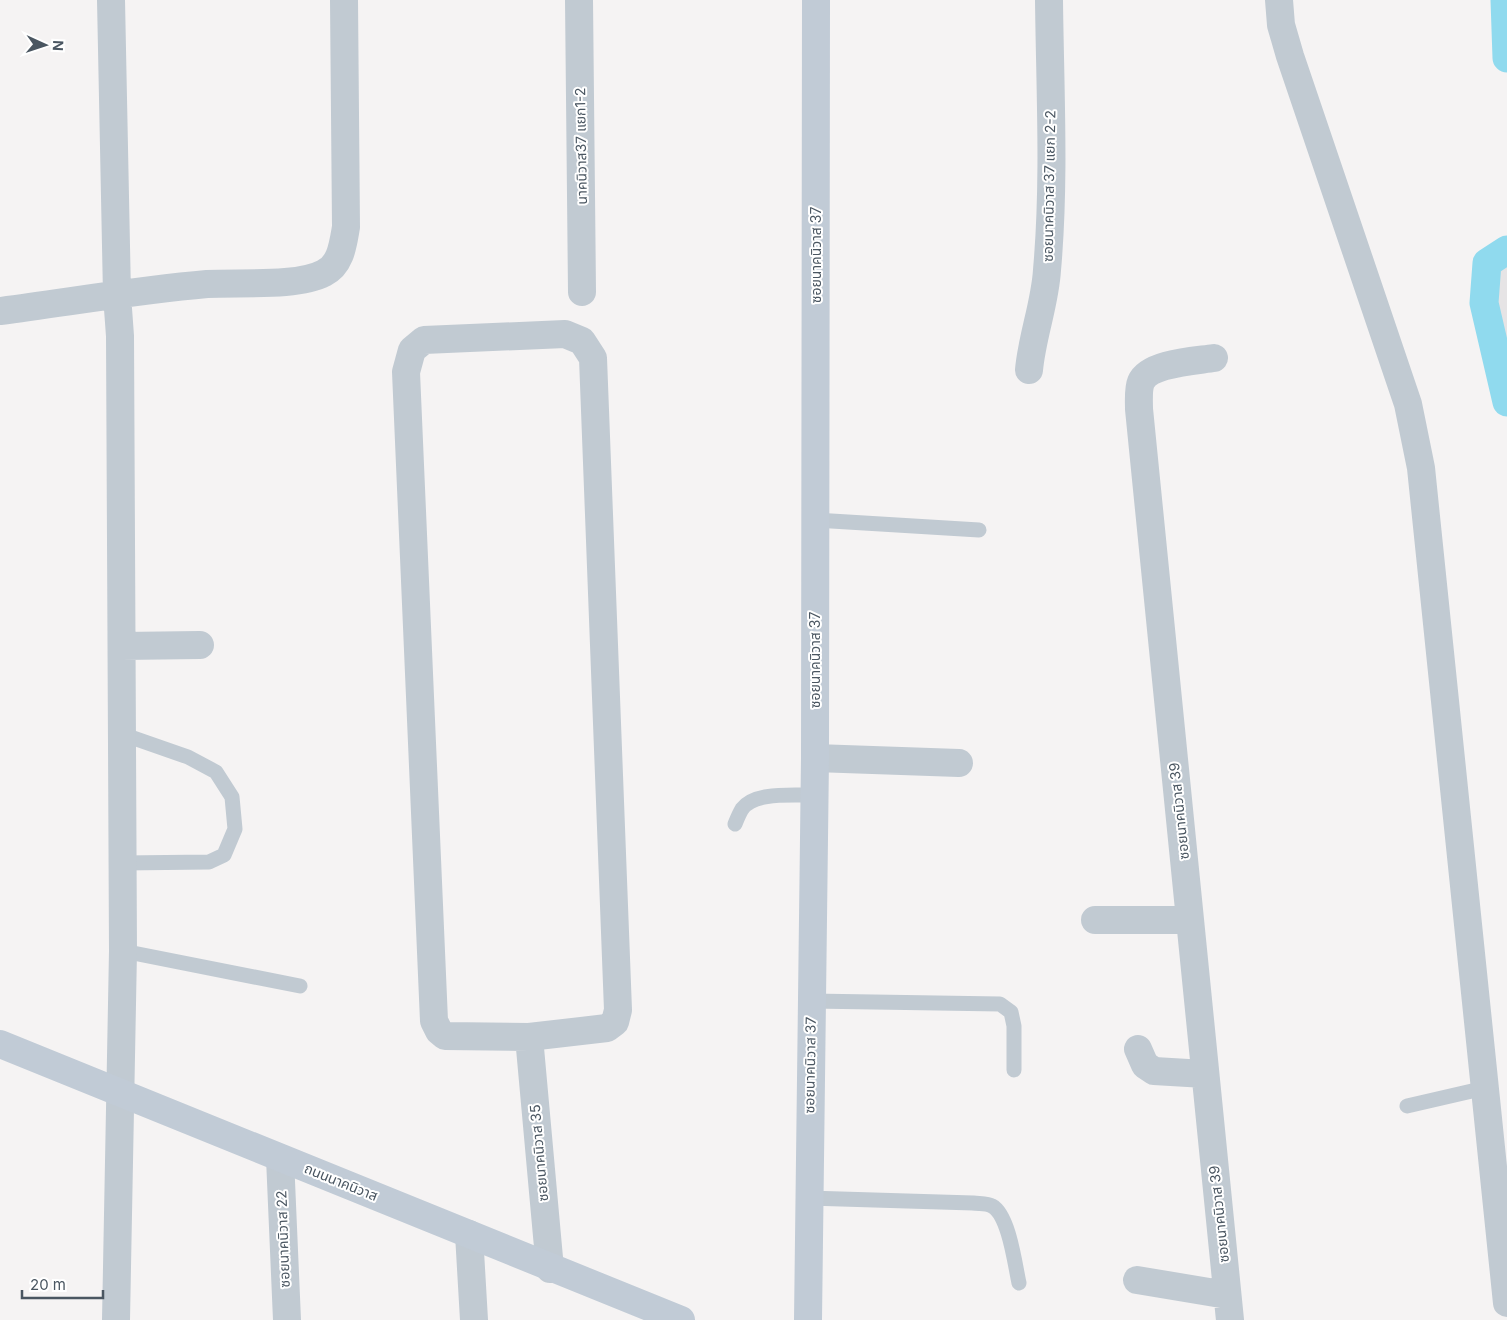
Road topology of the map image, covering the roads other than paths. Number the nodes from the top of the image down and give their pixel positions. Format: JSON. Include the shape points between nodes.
{"nodes":[{"id":1,"x":111,"y":0,"type":"edge"},
{"id":2,"x":344,"y":0,"type":"edge"},
{"id":3,"x":579,"y":0,"type":"edge"},
{"id":4,"x":816,"y":0,"type":"edge"},
{"id":5,"x":1049,"y":0,"type":"edge"},
{"id":6,"x":1279,"y":0,"type":"edge"},
{"id":7,"x":582,"y":292,"type":"dead end"},
{"id":8,"x":117,"y":295,"type":"junction"},
{"id":9,"x":0,"y":311,"type":"edge"},
{"id":10,"x":1214,"y":358,"type":"dead end"},
{"id":11,"x":1029,"y":370,"type":"dead end"},
{"id":12,"x":815,"y":520,"type":"junction"},
{"id":13,"x":979,"y":530,"type":"dead end"},
{"id":14,"x":200,"y":645,"type":"dead end"},
{"id":15,"x":122,"y":646,"type":"junction"},
{"id":16,"x":122,"y":734,"type":"junction"},
{"id":17,"x":815,"y":758,"type":"junction"},
{"id":18,"x":959,"y":763,"type":"dead end"},
{"id":19,"x":814,"y":795,"type":"junction"},
{"id":20,"x":735,"y":824,"type":"dead end"},
{"id":21,"x":123,"y":862,"type":"junction"},
{"id":22,"x":1095,"y":920,"type":"dead end"},
{"id":23,"x":1190,"y":920,"type":"junction"},
{"id":24,"x":123,"y":951,"type":"junction"},
{"id":25,"x":300,"y":986,"type":"dead end"},
{"id":26,"x":812,"y":1001,"type":"junction"},
{"id":27,"x":529,"y":1036,"type":"junction"},
{"id":28,"x":0,"y":1044,"type":"edge"},
{"id":29,"x":1138,"y":1049,"type":"dead end"},
{"id":30,"x":1014,"y":1070,"type":"dead end"},
{"id":31,"x":1205,"y":1074,"type":"junction"},
{"id":32,"x":1484,"y":1088,"type":"junction"},
{"id":33,"x":120,"y":1092,"type":"junction"},
{"id":34,"x":1407,"y":1106,"type":"dead end"},
{"id":35,"x":280,"y":1158,"type":"junction"},
{"id":36,"x":808,"y":1198,"type":"junction"},
{"id":37,"x":470,"y":1234,"type":"junction"},
{"id":38,"x":550,"y":1269,"type":"junction"},
{"id":39,"x":1138,"y":1280,"type":"dead end"},
{"id":40,"x":1019,"y":1284,"type":"dead end"},
{"id":41,"x":1507,"y":1303,"type":"edge"},
{"id":42,"x":1229,"y":1307,"type":"edge"},
{"id":43,"x":669,"y":1318,"type":"edge"},
{"id":44,"x":116,"y":1320,"type":"edge"},
{"id":45,"x":287,"y":1320,"type":"edge"},
{"id":46,"x":474,"y":1320,"type":"edge"},
{"id":47,"x":808,"y":1320,"type":"edge"}],
"edges":[{"from":1,"to":8,"type":"street"},
{"from":2,"to":8,"type":"street","via":[[346,227],[343,249],[335,263],[326,272],[309,279],[207,284]]},
{"from":3,"to":7,"type":"street","name":"นาคนิวาส37 แยก1-2"},
{"from":4,"to":12,"type":"street","name":"ซอยนาคนิวาส 37"},
{"from":5,"to":11,"type":"street","name":"ซอยนาคนิวาส 37 แยก 2-2","via":[[1050,228],[1044,298],[1031,344]]},
{"from":6,"to":32,"type":"street","via":[[1281,25],[1290,56],[1415,429]]},
{"from":8,"to":9,"type":"street"},
{"from":8,"to":15,"type":"street"},
{"from":10,"to":23,"type":"street","name":"ซอยนาคนิวาส 39","via":[[1155,368],[1146,373],[1140,383],[1139,409]]},
{"from":12,"to":13,"type":"lane"},
{"from":12,"to":17,"type":"street","name":"ซอยนาคนิวาส 37"},
{"from":14,"to":15,"type":"street"},
{"from":15,"to":16,"type":"street"},
{"from":16,"to":21,"type":"street"},
{"from":16,"to":21,"type":"lane","via":[[188,757],[216,772],[232,796],[235,829],[224,854],[209,862]]},
{"from":17,"to":18,"type":"street"},
{"from":17,"to":19,"type":"street","name":"ซอยนาคนิวาส 37"},
{"from":19,"to":20,"type":"lane","via":[[753,800],[743,808]]},
{"from":19,"to":26,"type":"street","name":"ซอยนาคนิวาส 37"},
{"from":21,"to":24,"type":"street"},
{"from":22,"to":23,"type":"street"},
{"from":23,"to":31,"type":"street","name":"ซอยนาคนิวาส 39"},
{"from":24,"to":25,"type":"lane"},
{"from":24,"to":33,"type":"street"},
{"from":26,"to":30,"type":"lane","via":[[1000,1004],[1011,1012],[1013,1019]]},
{"from":26,"to":36,"type":"street","name":"ซอยนาคนิวาส 37"},
{"from":27,"to":27,"type":"street","via":[[445,1036],[434,1021],[406,372],[412,350],[424,340],[565,334],[582,341],[593,358],[618,1010],[615,1022],[607,1028]]},
{"from":27,"to":38,"type":"street","name":"ซอยนาคนิวาส 35"},
{"from":28,"to":33,"type":"street","name":"ถนนนาคนิวาส"},
{"from":29,"to":31,"type":"street","via":[[1145,1065],[1154,1072]]},
{"from":31,"to":42,"type":"street","name":"ซอยนาคนิวาส 39"},
{"from":32,"to":34,"type":"lane"},
{"from":32,"to":41,"type":"street"},
{"from":33,"to":35,"type":"street","name":"ถนนนาคนิวาส"},
{"from":33,"to":44,"type":"street"},
{"from":35,"to":37,"type":"street","name":"ถนนนาคนิวาส"},
{"from":35,"to":45,"type":"street","name":"ซอยนาคนิวาส 22"},
{"from":36,"to":40,"type":"lane","via":[[991,1206],[998,1211],[1006,1226]]},
{"from":36,"to":47,"type":"street","name":"ซอยนาคนิวาส 37"},
{"from":37,"to":38,"type":"street","name":"ถนนนาคนิวาส"},
{"from":37,"to":46,"type":"street"},
{"from":38,"to":43,"type":"street","name":"ถนนนาคนิวาส"},
{"from":39,"to":42,"type":"street"}]}
